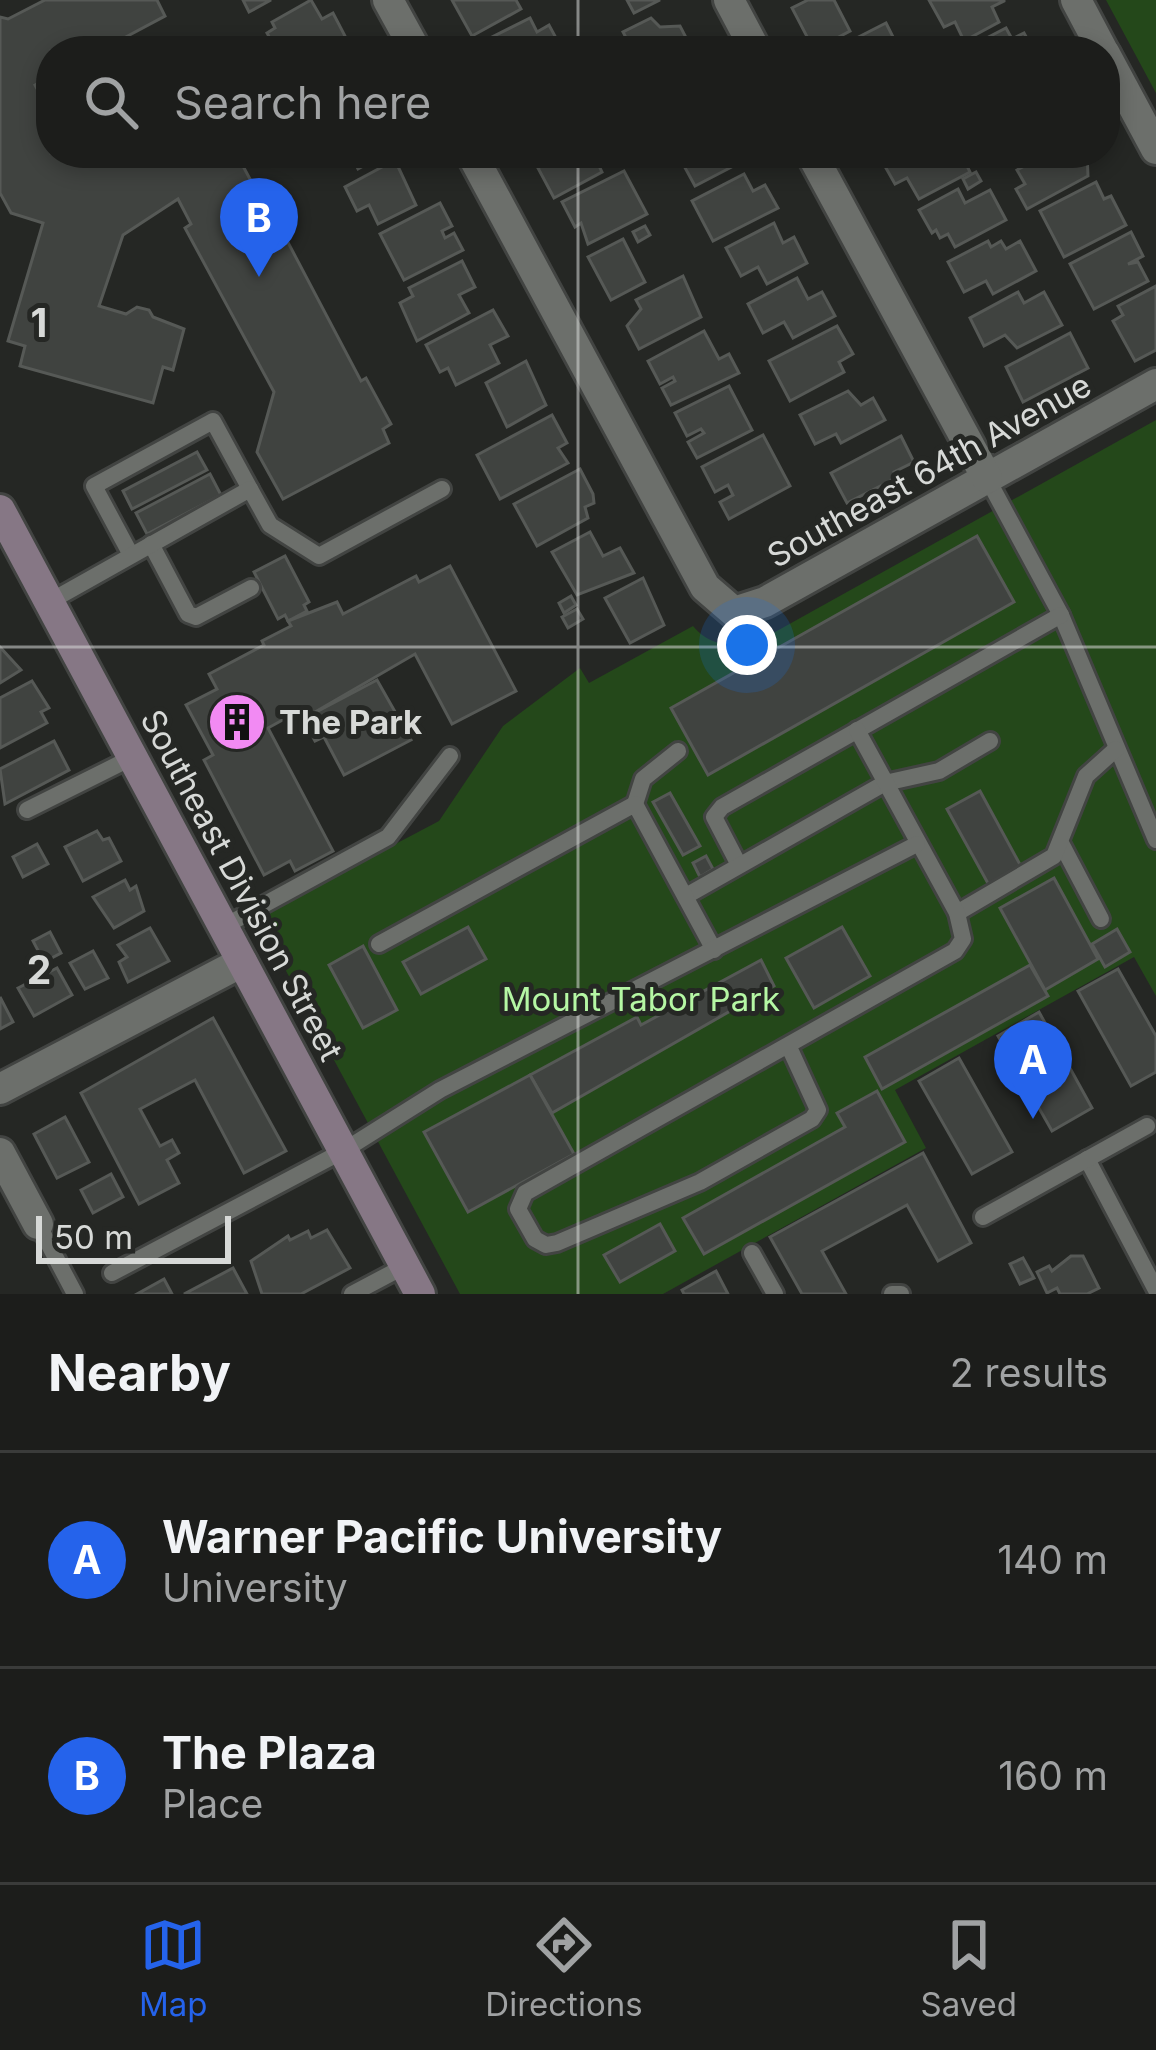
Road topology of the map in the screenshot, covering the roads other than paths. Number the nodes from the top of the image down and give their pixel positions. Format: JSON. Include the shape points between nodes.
{"nodes":[{"id":1,"x":388,"y":0,"type":"edge"},
{"id":2,"x":729,"y":0,"type":"edge"},
{"id":3,"x":1076,"y":0,"type":"edge"},
{"id":4,"x":408,"y":36,"type":"edge"},
{"id":5,"x":748,"y":36,"type":"edge"},
{"id":6,"x":1095,"y":36,"type":"edge"},
{"id":7,"x":1120,"y":83,"type":"edge"},
{"id":8,"x":1156,"y":149,"type":"edge"},
{"id":9,"x":479,"y":168,"type":"edge"},
{"id":10,"x":819,"y":168,"type":"edge"},
{"id":11,"x":1156,"y":384,"type":"edge"},
{"id":12,"x":987,"y":478,"type":"junction"},
{"id":13,"x":250,"y":489,"type":"junction"},
{"id":14,"x":442,"y":489,"type":"dead end"},
{"id":15,"x":2,"y":520,"type":"edge"},
{"id":16,"x":151,"y":544,"type":"junction"},
{"id":17,"x":131,"y":555,"type":"junction"},
{"id":18,"x":251,"y":588,"type":"dead end"},
{"id":19,"x":49,"y":602,"type":"junction"},
{"id":20,"x":1061,"y":615,"type":"junction"},
{"id":21,"x":856,"y":730,"type":"junction"},
{"id":22,"x":990,"y":741,"type":"dead end"},
{"id":23,"x":1116,"y":749,"type":"junction"},
{"id":24,"x":678,"y":752,"type":"dead end"},
{"id":25,"x":450,"y":756,"type":"dead end"},
{"id":26,"x":133,"y":757,"type":"junction"},
{"id":27,"x":885,"y":783,"type":"junction"},
{"id":28,"x":635,"y":804,"type":"junction"},
{"id":29,"x":27,"y":810,"type":"dead end"},
{"id":30,"x":1156,"y":840,"type":"edge"},
{"id":31,"x":917,"y":844,"type":"junction"},
{"id":32,"x":1062,"y":845,"type":"junction"},
{"id":33,"x":739,"y":866,"type":"junction"},
{"id":34,"x":686,"y":896,"type":"junction"},
{"id":35,"x":957,"y":913,"type":"junction"},
{"id":36,"x":1101,"y":919,"type":"dead end"},
{"id":37,"x":224,"y":927,"type":"junction"},
{"id":38,"x":379,"y":944,"type":"dead end"},
{"id":39,"x":714,"y":950,"type":"junction"},
{"id":40,"x":242,"y":962,"type":"junction"},
{"id":41,"x":789,"y":1047,"type":"junction"},
{"id":42,"x":0,"y":1088,"type":"edge"},
{"id":43,"x":1147,"y":1126,"type":"dead end"},
{"id":44,"x":343,"y":1151,"type":"junction"},
{"id":45,"x":0,"y":1153,"type":"edge"},
{"id":46,"x":1087,"y":1159,"type":"junction"},
{"id":47,"x":983,"y":1216,"type":"dead end"},
{"id":48,"x":38,"y":1224,"type":"joint"},
{"id":49,"x":752,"y":1253,"type":"dead end"},
{"id":50,"x":405,"y":1266,"type":"junction"},
{"id":51,"x":112,"y":1273,"type":"dead end"},
{"id":52,"x":1156,"y":1290,"type":"edge"},
{"id":53,"x":76,"y":1294,"type":"edge"},
{"id":54,"x":352,"y":1294,"type":"edge"},
{"id":55,"x":420,"y":1294,"type":"edge"},
{"id":56,"x":775,"y":1294,"type":"edge"}],
"edges":[{"from":1,"to":4,"type":"street"},
{"from":2,"to":5,"type":"street"},
{"from":3,"to":6,"type":"street"},
{"from":7,"to":8,"type":"street"},
{"from":9,"to":12,"type":"street","name":"Southeast 64th Avenue","via":[[706,587],[734,612]]},
{"from":10,"to":12,"type":"street"},
{"from":11,"to":12,"type":"street","name":"Southeast 64th Avenue"},
{"from":12,"to":20,"type":"lane"},
{"from":13,"to":14,"type":"lane","via":[[270,524],[319,556]]},
{"from":13,"to":16,"type":"lane"},
{"from":13,"to":17,"type":"lane","via":[[213,421],[94,486]]},
{"from":15,"to":19,"type":"main road","name":"Southeast Division Street"},
{"from":16,"to":17,"type":"lane"},
{"from":16,"to":18,"type":"lane","via":[[188,614]]},
{"from":17,"to":19,"type":"lane"},
{"from":19,"to":26,"type":"main road","name":"Southeast Division Street"},
{"from":20,"to":21,"type":"lane"},
{"from":20,"to":23,"type":"lane"},
{"from":21,"to":27,"type":"lane"},
{"from":21,"to":33,"type":"lane","via":[[722,807],[714,817]]},
{"from":22,"to":27,"type":"lane","via":[[939,771]]},
{"from":23,"to":30,"type":"lane"},
{"from":23,"to":32,"type":"lane","via":[[1086,776]]},
{"from":24,"to":28,"type":"lane","via":[[643,779]]},
{"from":25,"to":37,"type":"lane","via":[[388,837]]},
{"from":26,"to":29,"type":"lane"},
{"from":26,"to":37,"type":"main road","name":"Southeast Division Street"},
{"from":27,"to":31,"type":"lane"},
{"from":27,"to":33,"type":"lane"},
{"from":28,"to":34,"type":"lane"},
{"from":28,"to":38,"type":"lane"},
{"from":31,"to":35,"type":"lane"},
{"from":31,"to":39,"type":"lane"},
{"from":32,"to":35,"type":"lane"},
{"from":32,"to":36,"type":"lane"},
{"from":33,"to":34,"type":"lane"},
{"from":34,"to":39,"type":"lane"},
{"from":35,"to":41,"type":"lane","via":[[963,939],[955,951]]},
{"from":37,"to":40,"type":"main road","name":"Southeast Division Street"},
{"from":39,"to":44,"type":"lane","via":[[440,1090]]},
{"from":40,"to":42,"type":"street"},
{"from":40,"to":44,"type":"main road","name":"Southeast Division Street"},
{"from":41,"to":41,"type":"lane","via":[[815,1097],[812,1119],[700,1182],[556,1243],[535,1239],[518,1209],[525,1193]]},
{"from":43,"to":46,"type":"lane"},
{"from":44,"to":50,"type":"main road","name":"Southeast Division Street"},
{"from":44,"to":51,"type":"lane"},
{"from":45,"to":48,"type":"street"},
{"from":46,"to":47,"type":"lane"},
{"from":46,"to":52,"type":"lane"},
{"from":48,"to":53,"type":"lane"},
{"from":49,"to":56,"type":"lane"},
{"from":50,"to":54,"type":"lane"},
{"from":50,"to":55,"type":"main road","name":"Southeast Division Street"}]}
